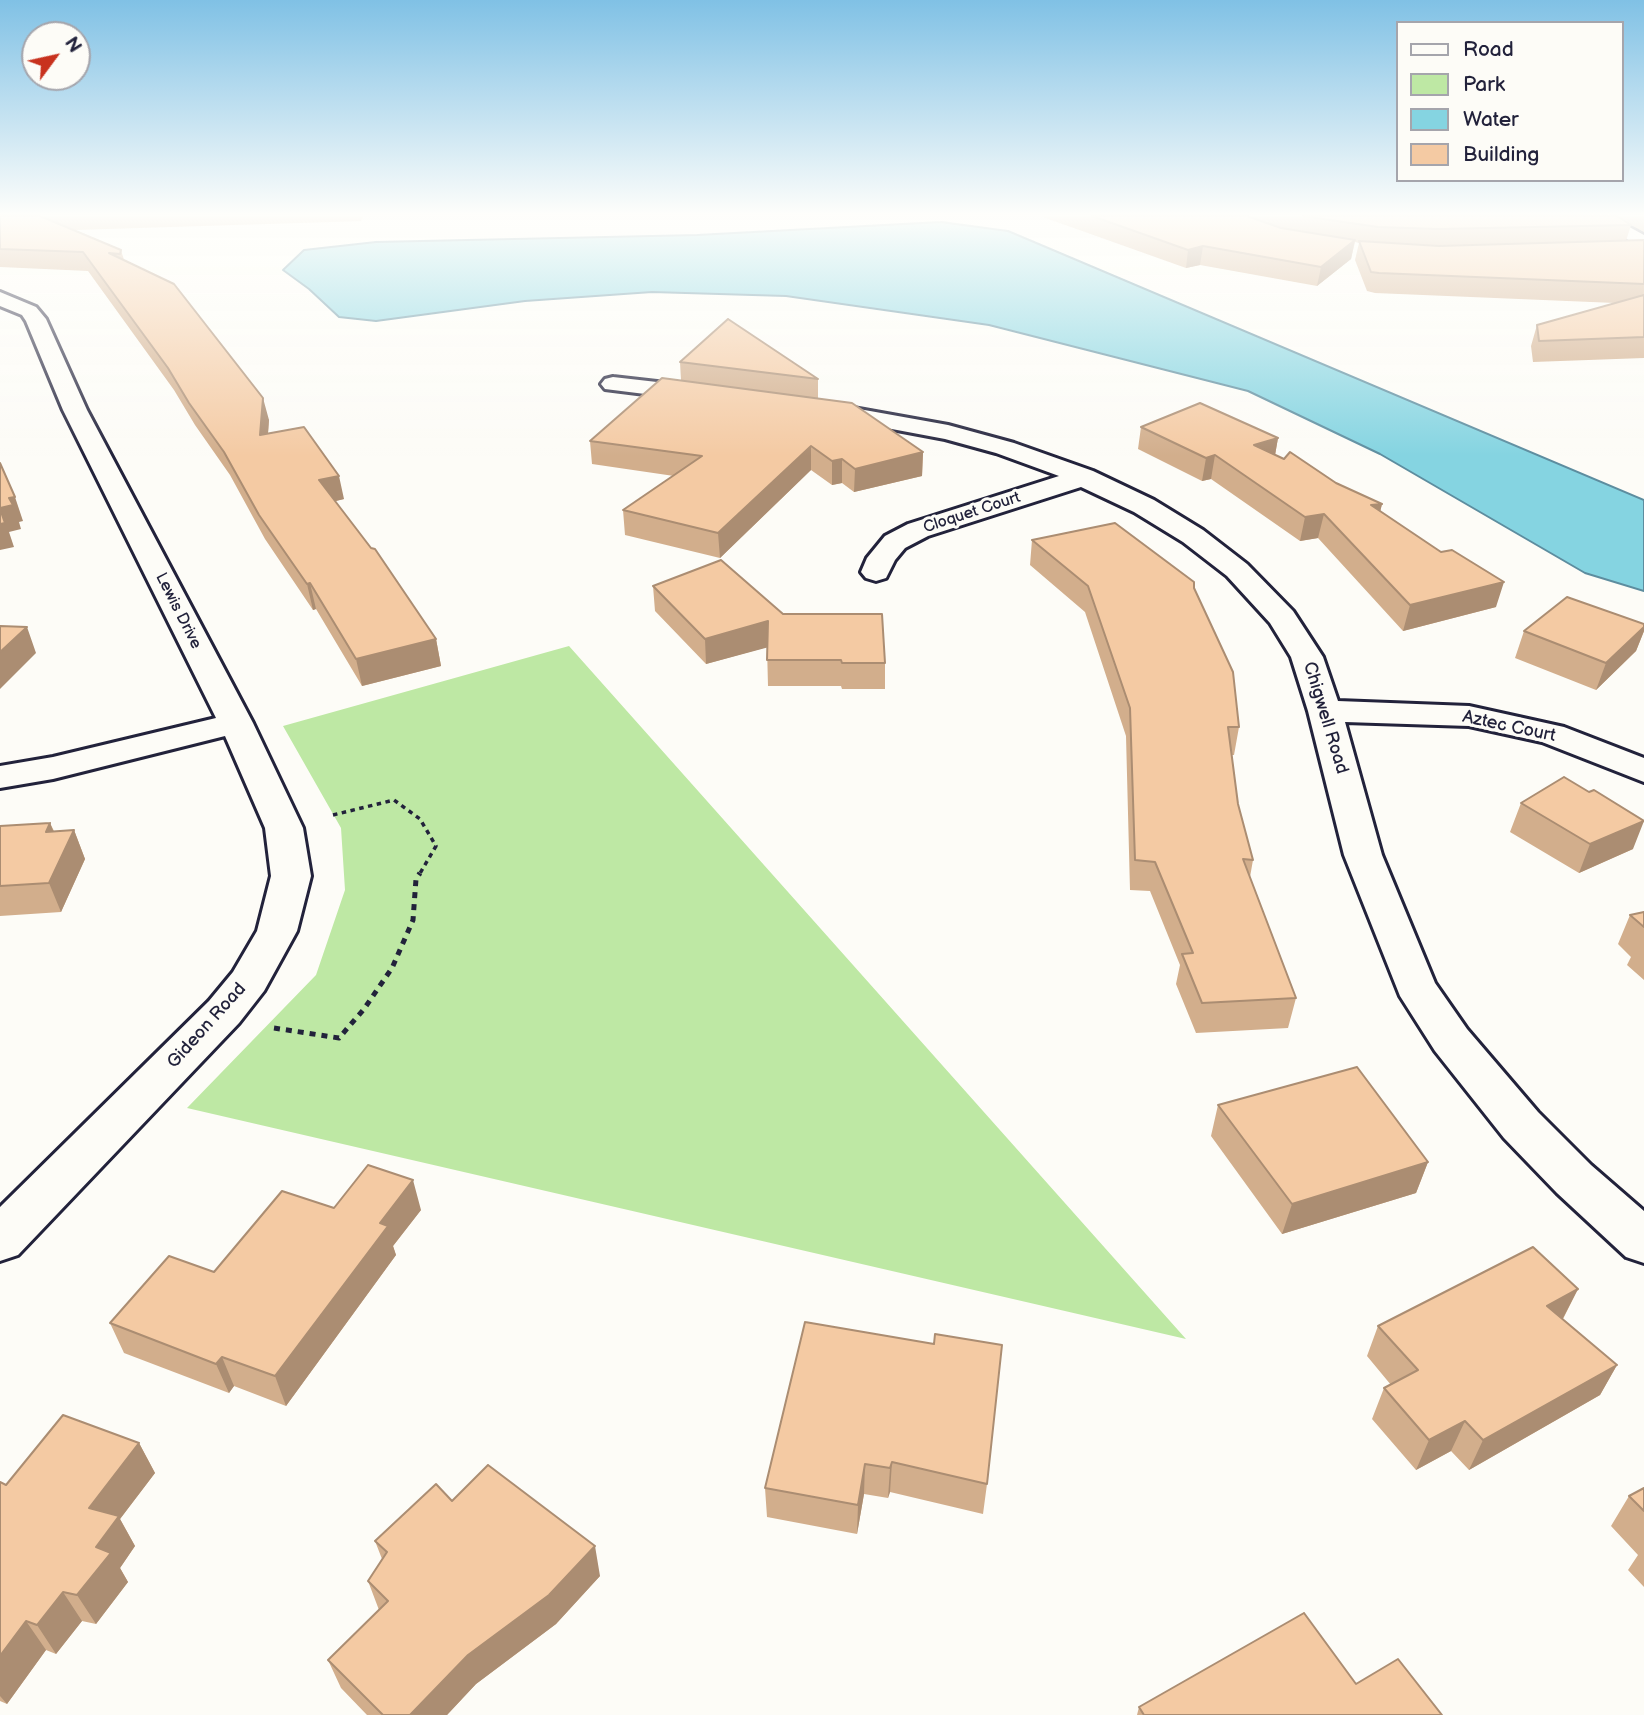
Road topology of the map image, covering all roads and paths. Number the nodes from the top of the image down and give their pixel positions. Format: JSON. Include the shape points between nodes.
{"nodes":[{"id":1,"x":0,"y":298,"type":"edge"},
{"id":2,"x":613,"y":384,"type":"dead end"},
{"id":3,"x":730,"y":398,"type":"edge"},
{"id":4,"x":795,"y":405,"type":"edge"},
{"id":5,"x":1084,"y":477,"type":"junction"},
{"id":6,"x":876,"y":572,"type":"dead end"},
{"id":7,"x":1325,"y":710,"type":"junction"},
{"id":8,"x":236,"y":723,"type":"junction"},
{"id":9,"x":1644,"y":771,"type":"edge"},
{"id":10,"x":0,"y":777,"type":"edge"},
{"id":11,"x":333,"y":815,"type":"dead end"},
{"id":12,"x":266,"y":1027,"type":"dead end"},
{"id":13,"x":0,"y":1240,"type":"edge"},
{"id":14,"x":1644,"y":1242,"type":"edge"}],
"edges":[{"from":1,"to":8,"type":"street","name":"Lewis Drive","via":[[15,302],[36,319],[75,410]]},
{"from":2,"to":3,"type":"street"},
{"from":4,"to":5,"type":"street","name":"Chigwell Road","via":[[948,432],[1005,447]]},
{"from":5,"to":6,"type":"street","name":"Cloquet Court","via":[[918,530],[895,542]]},
{"from":5,"to":7,"type":"street","name":"Chigwell Road","via":[[1144,506],[1237,570],[1282,618],[1307,657]]},
{"from":7,"to":9,"type":"street","name":"Aztec Court","via":[[1469,716],[1552,734]]},
{"from":7,"to":14,"type":"street","name":"Chigwell Road","via":[[1363,855],[1415,986],[1451,1040],[1521,1125]]},
{"from":8,"to":10,"type":"street"},
{"from":8,"to":13,"type":"street","name":"Gideon Road","via":[[284,828],[290,876],[277,931],[249,981],[224,1012]]},
{"from":11,"to":12,"type":"path","via":[[394,800],[420,819],[436,846],[416,879],[413,920],[392,968],[339,1038]]}]}
